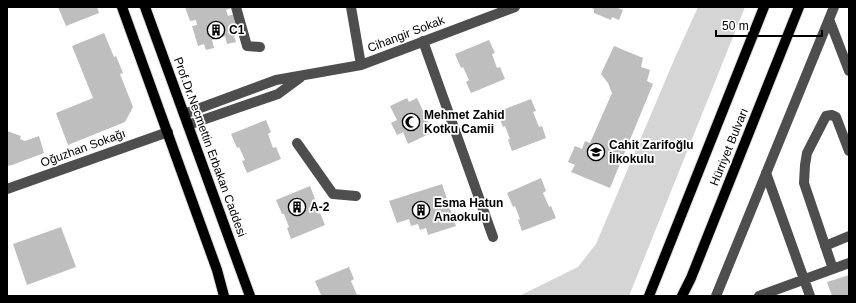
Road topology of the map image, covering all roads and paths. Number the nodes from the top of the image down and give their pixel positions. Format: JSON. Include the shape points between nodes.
{"nodes":[{"id":1,"x":122,"y":7,"type":"edge"},
{"id":2,"x":146,"y":7,"type":"edge"},
{"id":3,"x":236,"y":7,"type":"edge"},
{"id":4,"x":351,"y":7,"type":"edge"},
{"id":5,"x":515,"y":7,"type":"edge"},
{"id":6,"x":764,"y":7,"type":"edge"},
{"id":7,"x":799,"y":7,"type":"edge"},
{"id":8,"x":834,"y":7,"type":"edge"},
{"id":9,"x":830,"y":19,"type":"junction"},
{"id":10,"x":422,"y":41,"type":"junction"},
{"id":11,"x":260,"y":47,"type":"dead end"},
{"id":12,"x":361,"y":65,"type":"junction"},
{"id":13,"x":849,"y":71,"type":"edge"},
{"id":14,"x":303,"y":76,"type":"junction"},
{"id":15,"x":184,"y":114,"type":"junction"},
{"id":16,"x":188,"y":125,"type":"junction"},
{"id":17,"x":168,"y":132,"type":"junction"},
{"id":18,"x":297,"y":142,"type":"dead end"},
{"id":19,"x":849,"y":151,"type":"edge"},
{"id":20,"x":766,"y":173,"type":"junction"},
{"id":21,"x":7,"y":189,"type":"edge"},
{"id":22,"x":356,"y":196,"type":"dead end"},
{"id":23,"x":849,"y":236,"type":"edge"},
{"id":24,"x":493,"y":237,"type":"dead end"},
{"id":25,"x":825,"y":246,"type":"junction"},
{"id":26,"x":849,"y":263,"type":"edge"},
{"id":27,"x":833,"y":269,"type":"junction"},
{"id":28,"x":691,"y":278,"type":"junction"},
{"id":29,"x":804,"y":279,"type":"junction"},
{"id":30,"x":224,"y":296,"type":"edge"},
{"id":31,"x":250,"y":296,"type":"edge"},
{"id":32,"x":649,"y":296,"type":"edge"},
{"id":33,"x":682,"y":296,"type":"edge"},
{"id":34,"x":689,"y":296,"type":"edge"},
{"id":35,"x":716,"y":296,"type":"edge"},
{"id":36,"x":759,"y":296,"type":"edge"},
{"id":37,"x":810,"y":296,"type":"edge"}],
"edges":[{"from":1,"to":17,"type":"main road"},
{"from":2,"to":15,"type":"main road","name":"Prof.Dr.Necmettin Erbakan Caddesi"},
{"from":3,"to":11,"type":"street","via":[[247,46]]},
{"from":4,"to":12,"type":"street"},
{"from":5,"to":10,"type":"street","name":"Cihangir Sokak"},
{"from":6,"to":32,"type":"main road","name":"Hürriyet Bulvarı"},
{"from":7,"to":28,"type":"main road","name":"Hürriyet Bulvarı"},
{"from":8,"to":9,"type":"street"},
{"from":9,"to":13,"type":"street"},
{"from":9,"to":20,"type":"street"},
{"from":10,"to":12,"type":"street","name":"Cihangir Sokak"},
{"from":10,"to":24,"type":"street"},
{"from":12,"to":14,"type":"street","name":"Cihangir Sokak"},
{"from":14,"to":15,"type":"street","name":"Cihangir Sokak","via":[[276,80]]},
{"from":14,"to":16,"type":"street","name":"Cihangir Sokak","via":[[278,94]]},
{"from":15,"to":16,"type":"main road","name":"Prof.Dr.Necmettin Erbakan Caddesi"},
{"from":16,"to":31,"type":"main road","name":"Prof.Dr.Necmettin Erbakan Caddesi"},
{"from":17,"to":21,"type":"street","name":"Oğuzhan Sokağı"},
{"from":17,"to":30,"type":"main road"},
{"from":18,"to":22,"type":"street","via":[[333,194]]},
{"from":19,"to":25,"type":"street","via":[[836,117],[826,116],[807,153],[804,183]]},
{"from":20,"to":29,"type":"street"},
{"from":20,"to":35,"type":"street"},
{"from":23,"to":25,"type":"street"},
{"from":25,"to":27,"type":"street"},
{"from":26,"to":27,"type":"street"},
{"from":27,"to":29,"type":"street"},
{"from":28,"to":33,"type":"main road","name":"Hürriyet Bulvarı"},
{"from":28,"to":34,"type":"main road"},
{"from":29,"to":36,"type":"street"},
{"from":29,"to":37,"type":"street"}]}
